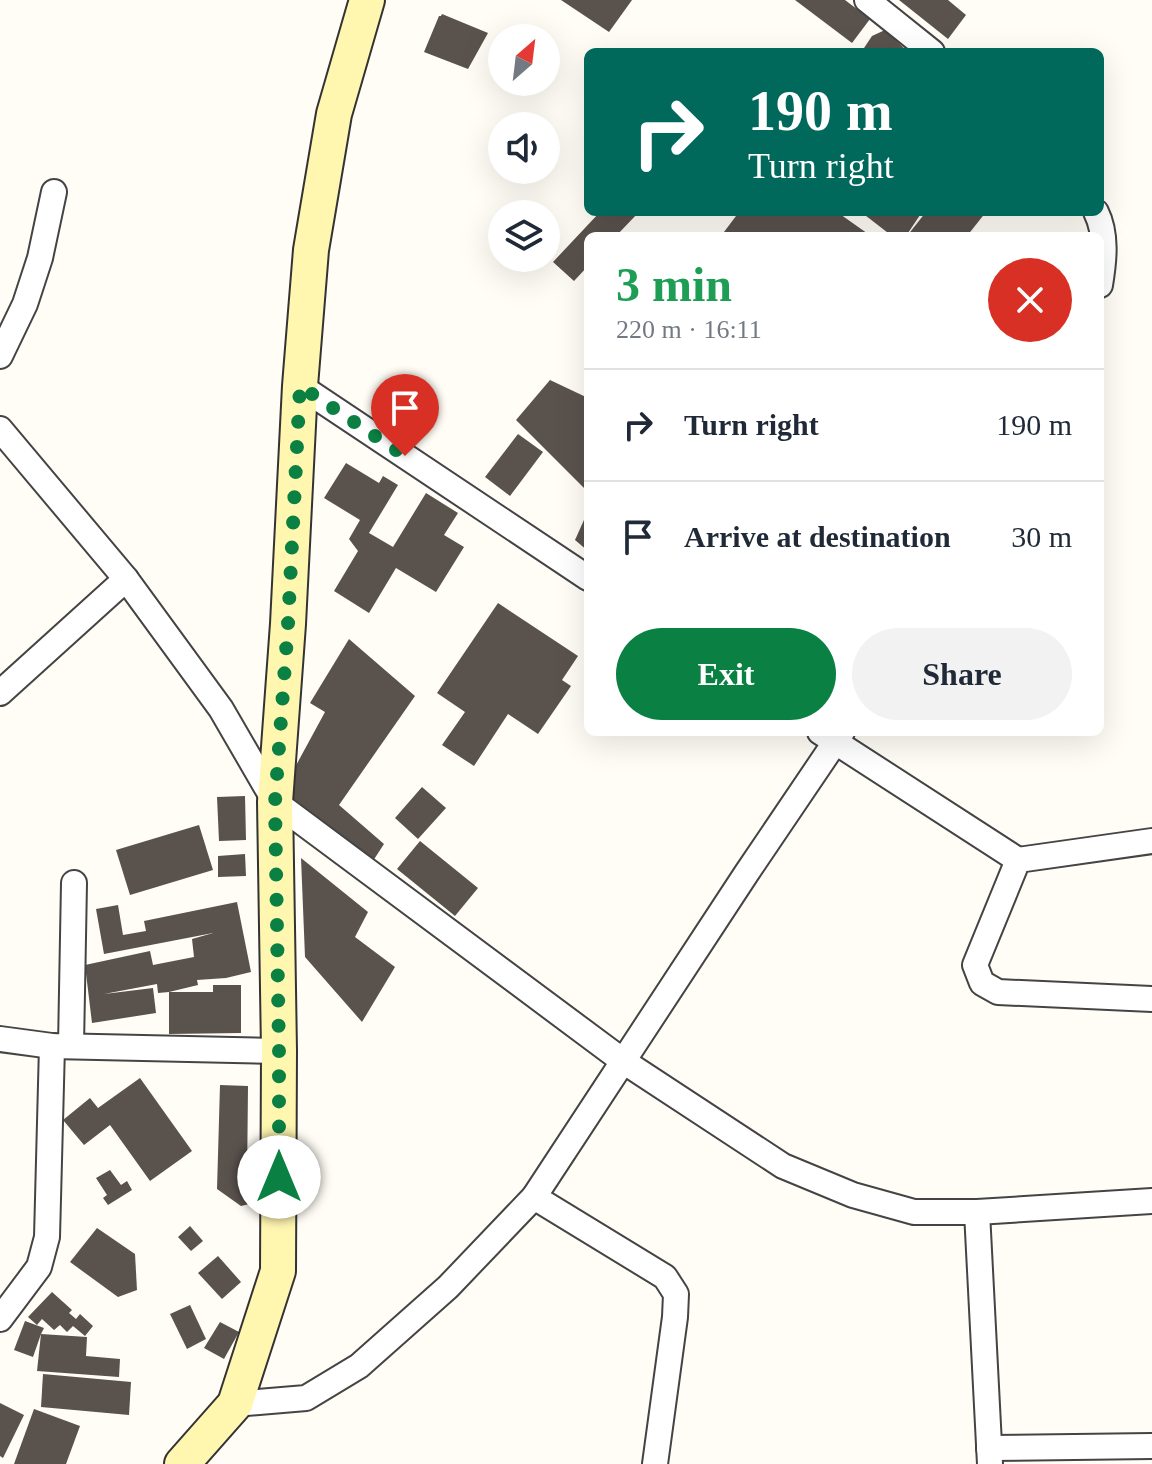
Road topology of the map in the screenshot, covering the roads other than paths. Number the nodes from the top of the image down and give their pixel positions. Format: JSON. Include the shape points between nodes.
{"nodes":[{"id":1,"x":367,"y":0,"type":"edge"},
{"id":2,"x":867,"y":0,"type":"edge"},
{"id":3,"x":927,"y":48,"type":"edge"},
{"id":4,"x":54,"y":192,"type":"dead end"},
{"id":5,"x":0,"y":356,"type":"edge"},
{"id":6,"x":300,"y":386,"type":"junction"},
{"id":7,"x":0,"y":429,"type":"edge"},
{"id":8,"x":584,"y":575,"type":"edge"},
{"id":9,"x":126,"y":579,"type":"junction"},
{"id":10,"x":0,"y":693,"type":"edge"},
{"id":11,"x":832,"y":736,"type":"edge"},
{"id":12,"x":275,"y":802,"type":"junction"},
{"id":13,"x":1152,"y":841,"type":"edge"},
{"id":14,"x":1018,"y":860,"type":"junction"},
{"id":15,"x":74,"y":883,"type":"dead end"},
{"id":16,"x":1152,"y":999,"type":"edge"},
{"id":17,"x":0,"y":1039,"type":"edge"},
{"id":18,"x":61,"y":1046,"type":"junction"},
{"id":19,"x":279,"y":1051,"type":"junction"},
{"id":20,"x":623,"y":1061,"type":"junction"},
{"id":21,"x":534,"y":1197,"type":"junction"},
{"id":22,"x":1152,"y":1201,"type":"edge"},
{"id":23,"x":977,"y":1212,"type":"junction"},
{"id":24,"x":0,"y":1319,"type":"edge"},
{"id":25,"x":235,"y":1404,"type":"junction"},
{"id":26,"x":1152,"y":1446,"type":"edge"},
{"id":27,"x":990,"y":1456,"type":"edge"},
{"id":28,"x":182,"y":1464,"type":"edge"},
{"id":29,"x":655,"y":1464,"type":"edge"}],
"edges":[{"from":1,"to":6,"type":"main road","via":[[334,114],[311,250]]},
{"from":2,"to":3,"type":"street"},
{"from":4,"to":5,"type":"street","via":[[25,304]]},
{"from":6,"to":8,"type":"street"},
{"from":6,"to":12,"type":"main road"},
{"from":7,"to":9,"type":"street"},
{"from":9,"to":10,"type":"street"},
{"from":9,"to":12,"type":"street","via":[[221,709]]},
{"from":11,"to":14,"type":"street"},
{"from":11,"to":20,"type":"street"},
{"from":12,"to":19,"type":"main road"},
{"from":12,"to":20,"type":"street"},
{"from":13,"to":14,"type":"street"},
{"from":14,"to":16,"type":"street","via":[[975,965],[982,983],[998,992]]},
{"from":15,"to":18,"type":"street"},
{"from":17,"to":18,"type":"street"},
{"from":18,"to":19,"type":"street"},
{"from":18,"to":24,"type":"street","via":[[47,1237],[39,1267]]},
{"from":19,"to":25,"type":"main road","via":[[278,1271]]},
{"from":20,"to":21,"type":"street"},
{"from":20,"to":23,"type":"street","via":[[783,1166],[853,1195],[914,1212]]},
{"from":21,"to":25,"type":"street","via":[[448,1287],[359,1366],[306,1398]]},
{"from":21,"to":29,"type":"street","via":[[665,1277],[676,1294]]},
{"from":22,"to":23,"type":"street"},
{"from":23,"to":27,"type":"street"},
{"from":25,"to":28,"type":"main road"},
{"from":26,"to":27,"type":"street"}]}
